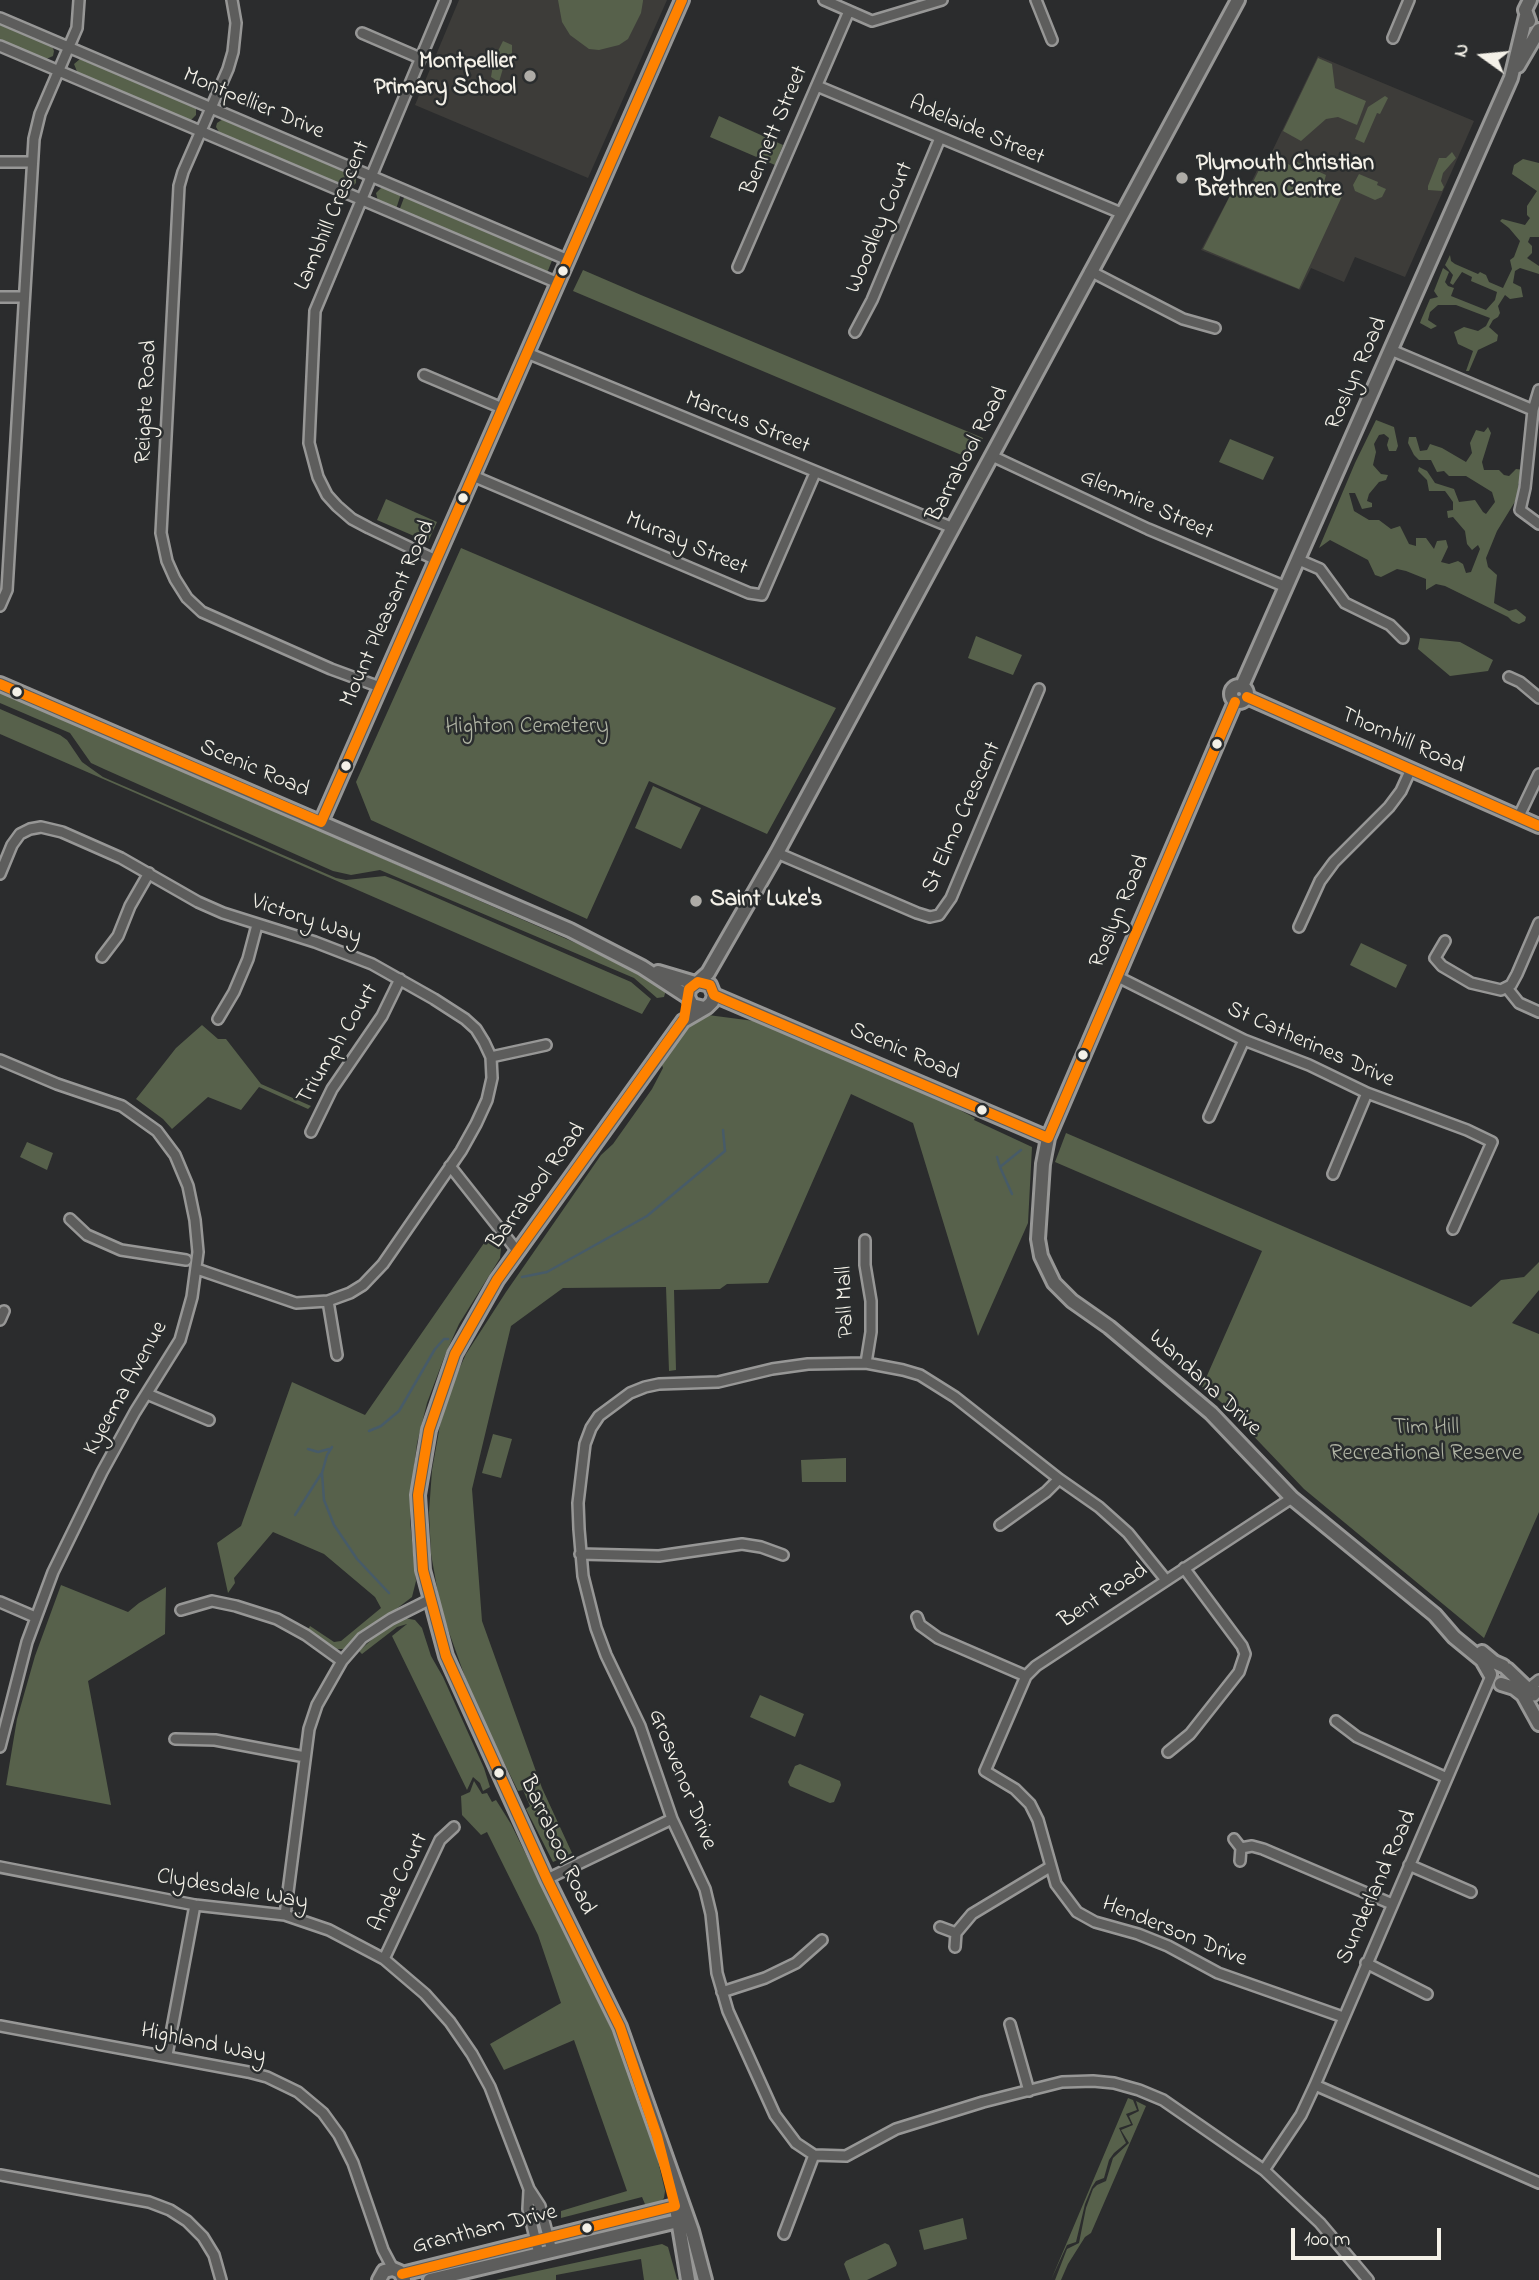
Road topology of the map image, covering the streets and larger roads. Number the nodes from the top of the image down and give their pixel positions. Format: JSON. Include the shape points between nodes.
{"nodes":[{"id":1,"x":79,"y":0,"type":"edge"},
{"id":2,"x":232,"y":0,"type":"edge"},
{"id":3,"x":445,"y":0,"type":"edge"},
{"id":4,"x":682,"y":0,"type":"edge"},
{"id":5,"x":824,"y":0,"type":"edge"},
{"id":6,"x":942,"y":0,"type":"edge"},
{"id":7,"x":1036,"y":0,"type":"edge"},
{"id":8,"x":1238,"y":0,"type":"edge"},
{"id":9,"x":1409,"y":0,"type":"edge"},
{"id":10,"x":1521,"y":0,"type":"edge"},
{"id":11,"x":1530,"y":0,"type":"edge"},
{"id":12,"x":849,"y":11,"type":"junction"},
{"id":13,"x":1526,"y":15,"type":"junction"},
{"id":14,"x":0,"y":18,"type":"edge"},
{"id":15,"x":1539,"y":28,"type":"edge"},
{"id":16,"x":362,"y":33,"type":"dead end"},
{"id":17,"x":1393,"y":38,"type":"dead end"},
{"id":18,"x":1052,"y":40,"type":"dead end"},
{"id":19,"x":0,"y":46,"type":"edge"},
{"id":20,"x":69,"y":47,"type":"junction"},
{"id":21,"x":1539,"y":53,"type":"edge"},
{"id":22,"x":420,"y":58,"type":"junction"},
{"id":23,"x":58,"y":71,"type":"junction"},
{"id":24,"x":1511,"y":78,"type":"junction"},
{"id":25,"x":817,"y":86,"type":"junction"},
{"id":26,"x":210,"y":108,"type":"junction"},
{"id":27,"x":200,"y":131,"type":"junction"},
{"id":28,"x":940,"y":138,"type":"junction"},
{"id":29,"x":0,"y":162,"type":"edge"},
{"id":30,"x":32,"y":162,"type":"junction"},
{"id":31,"x":371,"y":176,"type":"junction"},
{"id":32,"x":361,"y":199,"type":"junction"},
{"id":33,"x":1121,"y":213,"type":"junction"},
{"id":34,"x":568,"y":260,"type":"junction"},
{"id":35,"x":738,"y":267,"type":"dead end"},
{"id":36,"x":1090,"y":271,"type":"junction"},
{"id":37,"x":558,"y":283,"type":"junction"},
{"id":38,"x":0,"y":298,"type":"edge"},
{"id":39,"x":24,"y":298,"type":"junction"},
{"id":40,"x":1215,"y":328,"type":"dead end"},
{"id":41,"x":855,"y":331,"type":"dead end"},
{"id":42,"x":1391,"y":350,"type":"junction"},
{"id":43,"x":527,"y":354,"type":"junction"},
{"id":44,"x":425,"y":375,"type":"dead end"},
{"id":45,"x":1539,"y":390,"type":"edge"},
{"id":46,"x":502,"y":408,"type":"junction"},
{"id":47,"x":1533,"y":410,"type":"junction"},
{"id":48,"x":992,"y":456,"type":"junction"},
{"id":49,"x":815,"y":472,"type":"junction"},
{"id":50,"x":473,"y":476,"type":"junction"},
{"id":51,"x":1539,"y":524,"type":"edge"},
{"id":52,"x":953,"y":528,"type":"junction"},
{"id":53,"x":5,"y":543,"type":"edge"},
{"id":54,"x":436,"y":560,"type":"junction"},
{"id":55,"x":1299,"y":560,"type":"junction"},
{"id":56,"x":1286,"y":587,"type":"junction"},
{"id":57,"x":0,"y":607,"type":"edge"},
{"id":58,"x":1403,"y":638,"type":"dead end"},
{"id":59,"x":1509,"y":677,"type":"dead end"},
{"id":60,"x":0,"y":684,"type":"edge"},
{"id":61,"x":380,"y":687,"type":"junction"},
{"id":62,"x":1039,"y":689,"type":"dead end"},
{"id":63,"x":1241,"y":695,"type":"junction"},
{"id":64,"x":1539,"y":698,"type":"edge"},
{"id":65,"x":1411,"y":769,"type":"junction"},
{"id":66,"x":1539,"y":774,"type":"edge"},
{"id":67,"x":1519,"y":816,"type":"junction"},
{"id":68,"x":321,"y":822,"type":"junction"},
{"id":69,"x":1539,"y":826,"type":"edge"},
{"id":70,"x":777,"y":853,"type":"junction"},
{"id":71,"x":149,"y":873,"type":"junction"},
{"id":72,"x":0,"y":874,"type":"edge"},
{"id":73,"x":1539,"y":923,"type":"edge"},
{"id":74,"x":257,"y":925,"type":"junction"},
{"id":75,"x":1299,"y":927,"type":"dead end"},
{"id":76,"x":735,"y":928,"type":"junction"},
{"id":77,"x":1445,"y":942,"type":"dead end"},
{"id":78,"x":102,"y":957,"type":"dead end"},
{"id":79,"x":642,"y":967,"type":"junction"},
{"id":80,"x":1116,"y":976,"type":"junction"},
{"id":81,"x":400,"y":979,"type":"junction"},
{"id":82,"x":697,"y":982,"type":"junction"},
{"id":83,"x":1507,"y":988,"type":"junction"},
{"id":84,"x":714,"y":992,"type":"junction"},
{"id":85,"x":688,"y":998,"type":"junction"},
{"id":86,"x":705,"y":1007,"type":"junction"},
{"id":87,"x":743,"y":1007,"type":"junction"},
{"id":88,"x":1539,"y":1012,"type":"edge"},
{"id":89,"x":218,"y":1019,"type":"dead end"},
{"id":90,"x":684,"y":1020,"type":"junction"},
{"id":91,"x":1244,"y":1040,"type":"junction"},
{"id":92,"x":546,"y":1045,"type":"dead end"},
{"id":93,"x":491,"y":1058,"type":"junction"},
{"id":94,"x":0,"y":1060,"type":"edge"},
{"id":95,"x":1367,"y":1093,"type":"junction"},
{"id":96,"x":1209,"y":1116,"type":"dead end"},
{"id":97,"x":311,"y":1132,"type":"dead end"},
{"id":98,"x":1048,"y":1139,"type":"junction"},
{"id":99,"x":450,"y":1166,"type":"junction"},
{"id":100,"x":1333,"y":1174,"type":"dead end"},
{"id":101,"x":70,"y":1219,"type":"dead end"},
{"id":102,"x":1454,"y":1229,"type":"dead end"},
{"id":103,"x":865,"y":1240,"type":"dead end"},
{"id":104,"x":518,"y":1252,"type":"junction"},
{"id":105,"x":186,"y":1260,"type":"dead end"},
{"id":106,"x":197,"y":1269,"type":"junction"},
{"id":107,"x":328,"y":1301,"type":"junction"},
{"id":108,"x":337,"y":1355,"type":"dead end"},
{"id":109,"x":866,"y":1363,"type":"junction"},
{"id":110,"x":147,"y":1394,"type":"junction"},
{"id":111,"x":209,"y":1420,"type":"dead end"},
{"id":112,"x":1059,"y":1479,"type":"junction"},
{"id":113,"x":1292,"y":1498,"type":"junction"},
{"id":114,"x":1000,"y":1525,"type":"dead end"},
{"id":115,"x":580,"y":1554,"type":"junction"},
{"id":116,"x":783,"y":1555,"type":"dead end"},
{"id":117,"x":1184,"y":1568,"type":"junction"},
{"id":118,"x":1166,"y":1580,"type":"junction"},
{"id":119,"x":431,"y":1599,"type":"junction"},
{"id":120,"x":0,"y":1602,"type":"edge"},
{"id":121,"x":181,"y":1610,"type":"dead end"},
{"id":122,"x":1435,"y":1615,"type":"junction"},
{"id":123,"x":35,"y":1617,"type":"junction"},
{"id":124,"x":917,"y":1617,"type":"dead end"},
{"id":125,"x":342,"y":1661,"type":"junction"},
{"id":126,"x":1505,"y":1667,"type":"junction"},
{"id":127,"x":1026,"y":1676,"type":"junction"},
{"id":128,"x":1495,"y":1679,"type":"junction"},
{"id":129,"x":1534,"y":1693,"type":"edge"},
{"id":130,"x":1336,"y":1721,"type":"dead end"},
{"id":131,"x":1539,"y":1724,"type":"edge"},
{"id":132,"x":175,"y":1739,"type":"dead end"},
{"id":133,"x":0,"y":1747,"type":"edge"},
{"id":134,"x":1168,"y":1752,"type":"dead end"},
{"id":135,"x":305,"y":1757,"type":"junction"},
{"id":136,"x":985,"y":1771,"type":"joint"},
{"id":137,"x":1447,"y":1778,"type":"junction"},
{"id":138,"x":672,"y":1819,"type":"junction"},
{"id":139,"x":454,"y":1827,"type":"dead end"},
{"id":140,"x":1234,"y":1839,"type":"dead end"},
{"id":141,"x":1241,"y":1848,"type":"junction"},
{"id":142,"x":1240,"y":1861,"type":"dead end"},
{"id":143,"x":1409,"y":1865,"type":"junction"},
{"id":144,"x":0,"y":1867,"type":"edge"},
{"id":145,"x":1051,"y":1867,"type":"junction"},
{"id":146,"x":547,"y":1879,"type":"junction"},
{"id":147,"x":1471,"y":1892,"type":"dead end"},
{"id":148,"x":1392,"y":1904,"type":"junction"},
{"id":149,"x":195,"y":1905,"type":"junction"},
{"id":150,"x":285,"y":1915,"type":"junction"},
{"id":151,"x":940,"y":1927,"type":"dead end"},
{"id":152,"x":956,"y":1934,"type":"junction"},
{"id":153,"x":822,"y":1940,"type":"dead end"},
{"id":154,"x":955,"y":1947,"type":"dead end"},
{"id":155,"x":384,"y":1959,"type":"junction"},
{"id":156,"x":1366,"y":1963,"type":"junction"},
{"id":157,"x":722,"y":1992,"type":"junction"},
{"id":158,"x":1427,"y":1994,"type":"dead end"},
{"id":159,"x":1343,"y":2017,"type":"junction"},
{"id":160,"x":1010,"y":2024,"type":"dead end"},
{"id":161,"x":0,"y":2026,"type":"edge"},
{"id":162,"x":167,"y":2055,"type":"junction"},
{"id":163,"x":1315,"y":2085,"type":"junction"},
{"id":164,"x":1028,"y":2091,"type":"junction"},
{"id":165,"x":814,"y":2155,"type":"junction"},
{"id":166,"x":1264,"y":2170,"type":"junction"},
{"id":167,"x":0,"y":2175,"type":"edge"},
{"id":168,"x":1539,"y":2183,"type":"edge"},
{"id":169,"x":529,"y":2189,"type":"junction"},
{"id":170,"x":679,"y":2213,"type":"junction"},
{"id":171,"x":784,"y":2234,"type":"dead end"},
{"id":172,"x":549,"y":2237,"type":"junction"},
{"id":173,"x":536,"y":2240,"type":"junction"},
{"id":174,"x":552,"y":2251,"type":"junction"},
{"id":175,"x":539,"y":2254,"type":"junction"},
{"id":176,"x":387,"y":2276,"type":"edge"},
{"id":177,"x":221,"y":2280,"type":"edge"},
{"id":178,"x":430,"y":2280,"type":"edge"},
{"id":179,"x":688,"y":2280,"type":"edge"},
{"id":180,"x":705,"y":2280,"type":"edge"},
{"id":181,"x":1368,"y":2280,"type":"edge"}],
"edges":[{"from":1,"to":20,"type":"street","via":[[77,28]]},
{"from":2,"to":26,"type":"street","name":"Reigate Road","via":[[236,23],[233,52]]},
{"from":3,"to":22,"type":"street","name":"Lambhill Crescent"},
{"from":4,"to":34,"type":"street","name":"Mount Pleasant Road"},
{"from":5,"to":12,"type":"street"},
{"from":6,"to":12,"type":"street","via":[[872,21]]},
{"from":7,"to":18,"type":"street"},
{"from":8,"to":33,"type":"street","name":"Barrabool Road"},
{"from":9,"to":17,"type":"street"},
{"from":10,"to":13,"type":"street"},
{"from":11,"to":13,"type":"street","name":"Roslyn Road"},
{"from":12,"to":25,"type":"street","name":"Bennett Street"},
{"from":13,"to":15,"type":"street"},
{"from":13,"to":24,"type":"street","name":"Roslyn Road"},
{"from":14,"to":20,"type":"street","name":"Montpellier Drive"},
{"from":15,"to":24,"type":"street","name":"Roslyn Road"},
{"from":16,"to":22,"type":"street"},
{"from":19,"to":23,"type":"street","name":"Montpellier Drive"},
{"from":20,"to":23,"type":"street"},
{"from":20,"to":26,"type":"street","name":"Montpellier Drive"},
{"from":21,"to":24,"type":"street"},
{"from":22,"to":31,"type":"street","name":"Lambhill Crescent"},
{"from":23,"to":27,"type":"street","name":"Montpellier Drive"},
{"from":23,"to":30,"type":"street","via":[[35,128]]},
{"from":24,"to":42,"type":"street","name":"Roslyn Road"},
{"from":25,"to":28,"type":"street","name":"Adelaide Street"},
{"from":25,"to":35,"type":"street","name":"Bennett Street"},
{"from":26,"to":27,"type":"street","name":"Reigate Road"},
{"from":26,"to":31,"type":"street","name":"Montpellier Drive"},
{"from":27,"to":32,"type":"street","name":"Montpellier Drive"},
{"from":27,"to":61,"type":"street","name":"Reigate Road","via":[[183,172],[177,203],[161,533],[167,561],[187,598],[202,612]]},
{"from":28,"to":33,"type":"street","name":"Adelaide Street"},
{"from":28,"to":41,"type":"street","name":"Woodley Court"},
{"from":29,"to":30,"type":"street"},
{"from":30,"to":39,"type":"street"},
{"from":31,"to":32,"type":"street","name":"Lambhill Crescent"},
{"from":31,"to":34,"type":"street","name":"Montpellier Drive"},
{"from":32,"to":37,"type":"street","name":"Montpellier Drive"},
{"from":32,"to":54,"type":"street","name":"Lambhill Crescent","via":[[316,310],[310,451],[327,495],[352,519]]},
{"from":33,"to":36,"type":"street","name":"Barrabool Road"},
{"from":34,"to":37,"type":"street","name":"Mount Pleasant Road"},
{"from":36,"to":40,"type":"street","via":[[1183,319]]},
{"from":36,"to":48,"type":"street","name":"Barrabool Road"},
{"from":37,"to":43,"type":"street","name":"Mount Pleasant Road"},
{"from":38,"to":39,"type":"street"},
{"from":39,"to":53,"type":"street"},
{"from":42,"to":47,"type":"street"},
{"from":42,"to":55,"type":"street","name":"Roslyn Road"},
{"from":43,"to":46,"type":"street","name":"Mount Pleasant Road"},
{"from":43,"to":49,"type":"street","name":"Marcus Street"},
{"from":44,"to":46,"type":"street"},
{"from":45,"to":47,"type":"street"},
{"from":46,"to":50,"type":"street","name":"Mount Pleasant Road"},
{"from":47,"to":51,"type":"street","via":[[1520,510]]},
{"from":48,"to":52,"type":"street","name":"Barrabool Road"},
{"from":48,"to":56,"type":"street","name":"Glenmire Street"},
{"from":49,"to":50,"type":"street","name":"Murray Street","via":[[762,595]]},
{"from":49,"to":52,"type":"street","name":"Marcus Street"},
{"from":50,"to":54,"type":"street","name":"Mount Pleasant Road"},
{"from":52,"to":70,"type":"street","name":"Barrabool Road"},
{"from":53,"to":57,"type":"street","via":[[7,590]]},
{"from":54,"to":61,"type":"street","name":"Mount Pleasant Road"},
{"from":55,"to":56,"type":"street","name":"Roslyn Road"},
{"from":55,"to":58,"type":"street","via":[[1320,569],[1345,603],[1390,625]]},
{"from":56,"to":63,"type":"street","name":"Roslyn Road"},
{"from":59,"to":64,"type":"street"},
{"from":60,"to":68,"type":"street","name":"Scenic Road"},
{"from":61,"to":68,"type":"street","name":"Mount Pleasant Road"},
{"from":62,"to":70,"type":"street","name":"St Elmo Crescent","via":[[951,898],[939,915],[922,915]]},
{"from":63,"to":65,"type":"street","name":"Thornhill Road"},
{"from":63,"to":80,"type":"street","name":"Roslyn Road"},
{"from":65,"to":67,"type":"street","name":"Thornhill Road"},
{"from":65,"to":75,"type":"street","via":[[1389,807],[1320,881]]},
{"from":66,"to":67,"type":"street"},
{"from":67,"to":69,"type":"street","name":"Thornhill Road"},
{"from":68,"to":79,"type":"street","name":"Scenic Road","via":[[570,930]]},
{"from":70,"to":76,"type":"street","name":"Barrabool Road"},
{"from":71,"to":72,"type":"street","name":"Victory Way","via":[[76,838],[41,827],[20,834]]},
{"from":71,"to":74,"type":"street","name":"Victory Way","via":[[198,902]]},
{"from":71,"to":78,"type":"street","via":[[118,936]]},
{"from":73,"to":83,"type":"street","via":[[1524,962]]},
{"from":74,"to":81,"type":"street","name":"Victory Way","via":[[340,951]]},
{"from":74,"to":89,"type":"street","via":[[248,959]]},
{"from":76,"to":82,"type":"street","name":"Barrabool Road","via":[[708,973]]},
{"from":76,"to":84,"type":"street","name":"Barrabool Road"},
{"from":77,"to":83,"type":"street","via":[[1433,962],[1471,983],[1498,991]]},
{"from":79,"to":82,"type":"street","name":"Scenic Road"},
{"from":79,"to":85,"type":"street","name":"Scenic Road"},
{"from":80,"to":91,"type":"street","name":"St Catherines Drive"},
{"from":80,"to":98,"type":"street","name":"Roslyn Road"},
{"from":81,"to":93,"type":"street","name":"Victory Way","via":[[465,1019],[476,1029]]},
{"from":81,"to":97,"type":"street","name":"Triumph Court"},
{"from":82,"to":84,"type":"street","via":[[704,982]]},
{"from":82,"to":85,"type":"street","via":[[689,989]]},
{"from":83,"to":88,"type":"street","via":[[1519,1003]]},
{"from":84,"to":86,"type":"street"},
{"from":84,"to":87,"type":"street","name":"Scenic Road"},
{"from":85,"to":86,"type":"street","via":[[696,1007]]},
{"from":85,"to":90,"type":"street","name":"Barrabool Road"},
{"from":86,"to":87,"type":"street","name":"Scenic Road"},
{"from":86,"to":90,"type":"street","name":"Barrabool Road"},
{"from":87,"to":98,"type":"street","name":"Scenic Road"},
{"from":90,"to":104,"type":"street","name":"Barrabool Road"},
{"from":91,"to":95,"type":"street","name":"St Catherines Drive"},
{"from":91,"to":96,"type":"street"},
{"from":92,"to":93,"type":"street"},
{"from":93,"to":99,"type":"street","via":[[487,1100]]},
{"from":94,"to":106,"type":"street","name":"Kyeema Avenue","via":[[112,1101],[157,1131],[188,1186],[197,1230]]},
{"from":95,"to":100,"type":"street"},
{"from":95,"to":102,"type":"street","name":"St Catherines Drive","via":[[1492,1142]]},
{"from":98,"to":113,"type":"street","name":"Wandana Drive","via":[[1038,1239],[1041,1258],[1054,1283],[1211,1413]]},
{"from":99,"to":104,"type":"street"},
{"from":99,"to":107,"type":"street","via":[[369,1280]]},
{"from":101,"to":105,"type":"street","via":[[87,1235],[125,1251]]},
{"from":103,"to":109,"type":"street","name":"Pall Mall","via":[[871,1301]]},
{"from":104,"to":119,"type":"street","name":"Barrabool Road","via":[[455,1354],[429,1430],[418,1495],[423,1570]]},
{"from":106,"to":107,"type":"street","via":[[289,1302]]},
{"from":106,"to":110,"type":"street","name":"Kyeema Avenue","via":[[180,1340]]},
{"from":107,"to":108,"type":"street"},
{"from":109,"to":112,"type":"street","name":"Grosvenor Drive","via":[[920,1375],[937,1384]]},
{"from":109,"to":115,"type":"street","name":"Grosvenor Drive","via":[[788,1367],[718,1382],[659,1384],[630,1393],[599,1416],[585,1444]]},
{"from":110,"to":111,"type":"street"},
{"from":110,"to":123,"type":"street","name":"Kyeema Avenue","via":[[75,1523]]},
{"from":112,"to":114,"type":"street"},
{"from":112,"to":118,"type":"street","name":"Grosvenor Drive","via":[[1113,1518]]},
{"from":113,"to":117,"type":"street","name":"Bent Road"},
{"from":113,"to":122,"type":"street","name":"Wandana Drive"},
{"from":115,"to":116,"type":"street","via":[[659,1556],[742,1544]]},
{"from":115,"to":138,"type":"street","name":"Grosvenor Drive","via":[[596,1628],[640,1726]]},
{"from":117,"to":118,"type":"street","name":"Bent Road"},
{"from":117,"to":134,"type":"street","via":[[1245,1654],[1239,1672],[1191,1734]]},
{"from":118,"to":127,"type":"street","name":"Bent Road","via":[[1044,1659]]},
{"from":119,"to":125,"type":"street","via":[[362,1638]]},
{"from":119,"to":146,"type":"street","name":"Barrabool Road","via":[[446,1656]]},
{"from":120,"to":123,"type":"street"},
{"from":121,"to":125,"type":"street","via":[[212,1601],[236,1606],[277,1619]]},
{"from":122,"to":126,"type":"street","name":"Wandana Drive"},
{"from":122,"to":128,"type":"street","name":"Wandana Drive","via":[[1482,1660]]},
{"from":123,"to":133,"type":"street","name":"Kyeema Avenue"},
{"from":124,"to":127,"type":"street","via":[[920,1625],[938,1638]]},
{"from":125,"to":135,"type":"street","via":[[317,1705]]},
{"from":126,"to":128,"type":"street","via":[[1494,1667]]},
{"from":126,"to":129,"type":"street","name":"Wandana Drive"},
{"from":127,"to":136,"type":"street","name":"Bent Road"},
{"from":128,"to":129,"type":"street","name":"Wandana Drive"},
{"from":128,"to":137,"type":"street","name":"Sunderland Road"},
{"from":129,"to":131,"type":"street","name":"Wandana Drive"},
{"from":130,"to":137,"type":"street","via":[[1357,1737]]},
{"from":132,"to":135,"type":"street","via":[[215,1740]]},
{"from":135,"to":150,"type":"street"},
{"from":136,"to":145,"type":"street","name":"Henderson Drive","via":[[1016,1789],[1030,1804]]},
{"from":137,"to":143,"type":"street","name":"Sunderland Road"},
{"from":138,"to":146,"type":"street"},
{"from":138,"to":157,"type":"street","name":"Grosvenor Drive","via":[[705,1889]]},
{"from":139,"to":155,"type":"street","name":"Ande Court","via":[[440,1840]]},
{"from":140,"to":141,"type":"street"},
{"from":141,"to":142,"type":"street"},
{"from":141,"to":148,"type":"street","via":[[1263,1849]]},
{"from":143,"to":147,"type":"street"},
{"from":143,"to":148,"type":"street","name":"Sunderland Road"},
{"from":144,"to":149,"type":"street","name":"Clydesdale Way"},
{"from":145,"to":152,"type":"street","via":[[980,1909]]},
{"from":145,"to":159,"type":"street","name":"Henderson Drive","via":[[1069,1905],[1095,1922],[1148,1938],[1218,1973]]},
{"from":146,"to":170,"type":"street","name":"Barrabool Road","via":[[620,2027]]},
{"from":148,"to":156,"type":"street","name":"Sunderland Road"},
{"from":149,"to":150,"type":"street","name":"Clydesdale Way"},
{"from":149,"to":162,"type":"street"},
{"from":150,"to":155,"type":"street","name":"Clydesdale Way","via":[[329,1930]]},
{"from":151,"to":152,"type":"street"},
{"from":152,"to":154,"type":"street"},
{"from":153,"to":157,"type":"street","via":[[796,1963]]},
{"from":155,"to":169,"type":"street","name":"Clydesdale Way","via":[[425,1994],[472,2054],[495,2099]]},
{"from":156,"to":158,"type":"street"},
{"from":156,"to":159,"type":"street","name":"Sunderland Road"},
{"from":157,"to":165,"type":"street","name":"Grosvenor Drive","via":[[775,2115],[796,2143]]},
{"from":159,"to":163,"type":"street","name":"Sunderland Road"},
{"from":160,"to":164,"type":"street"},
{"from":161,"to":162,"type":"street","name":"Highland Way"},
{"from":162,"to":176,"type":"street","name":"Highland Way","via":[[267,2077],[298,2092],[323,2113],[347,2150],[383,2250]]},
{"from":163,"to":166,"type":"street","name":"Sunderland Road"},
{"from":163,"to":168,"type":"street"},
{"from":164,"to":165,"type":"street","via":[[926,2118],[846,2156]]},
{"from":164,"to":166,"type":"street","via":[[1062,2082],[1093,2081],[1139,2090],[1188,2116]]},
{"from":165,"to":171,"type":"street"},
{"from":166,"to":181,"type":"street","via":[[1320,2223]]},
{"from":167,"to":177,"type":"street","via":[[149,2202],[170,2210],[202,2237],[214,2255]]},
{"from":169,"to":172,"type":"street","name":"Clydesdale Way","via":[[540,2206]]},
{"from":169,"to":173,"type":"street","name":"Clydesdale Way","via":[[528,2209]]},
{"from":170,"to":172,"type":"street","name":"Grantham Drive"},
{"from":170,"to":174,"type":"street","name":"Grantham Drive"},
{"from":170,"to":179,"type":"street","name":"Barrabool Road"},
{"from":170,"to":180,"type":"street","name":"Barrabool Road"},
{"from":172,"to":173,"type":"street","name":"Grantham Drive"},
{"from":172,"to":174,"type":"street","name":"Clydesdale Way"},
{"from":173,"to":175,"type":"street","name":"Clydesdale Way"},
{"from":173,"to":176,"type":"street","name":"Grantham Drive"},
{"from":174,"to":175,"type":"street","name":"Grantham Drive"},
{"from":175,"to":178,"type":"street","name":"Grantham Drive"}]}
